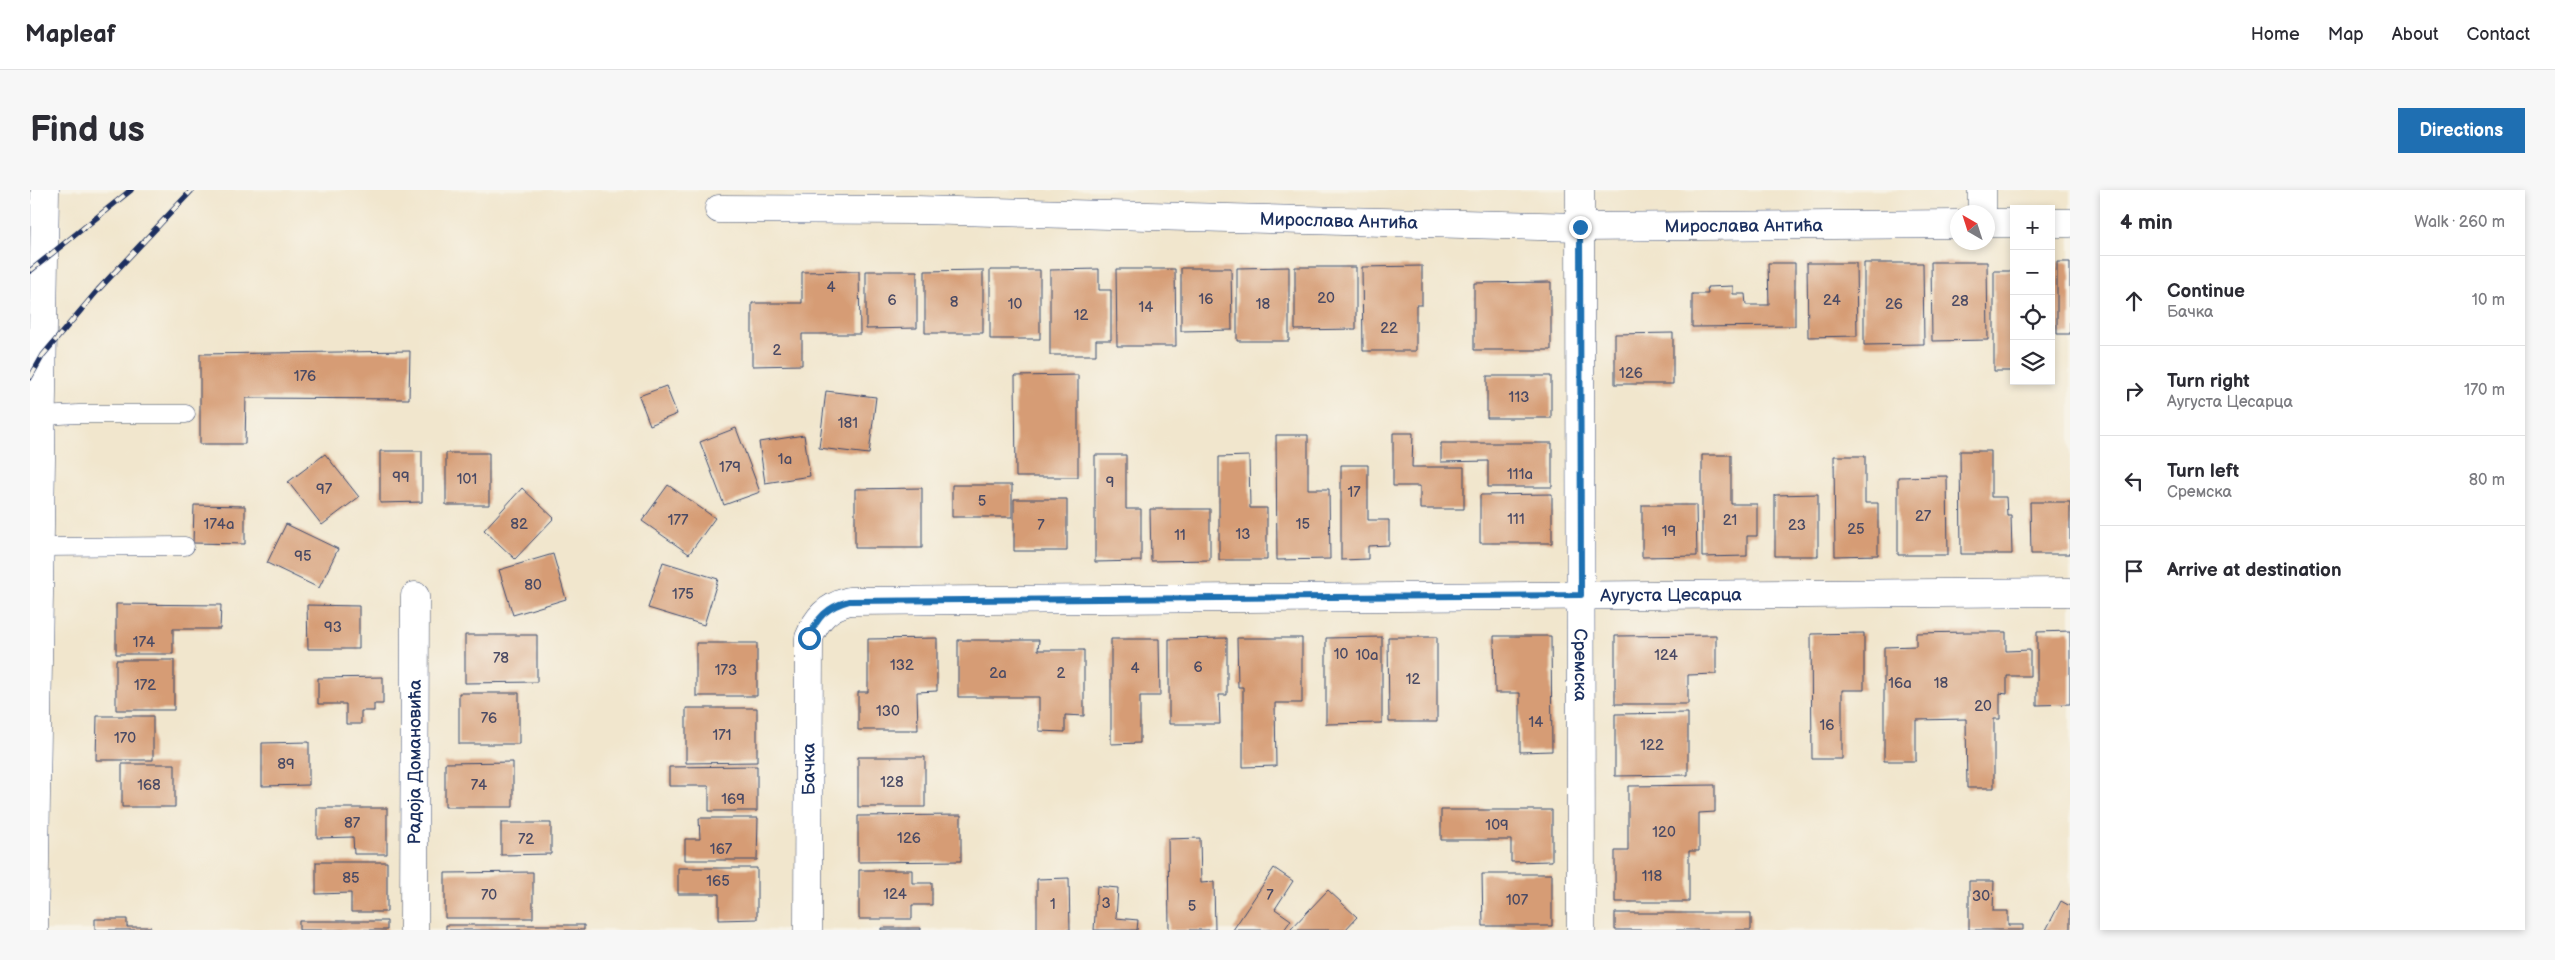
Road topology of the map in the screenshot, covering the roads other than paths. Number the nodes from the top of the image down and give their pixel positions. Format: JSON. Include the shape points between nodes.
{"nodes":[{"id":1,"x":45,"y":190,"type":"edge"},
{"id":2,"x":1580,"y":190,"type":"edge"},
{"id":3,"x":1982,"y":190,"type":"edge"},
{"id":4,"x":916,"y":200,"type":"edge"},
{"id":5,"x":1982,"y":205,"type":"edge"},
{"id":6,"x":719,"y":209,"type":"dead end"},
{"id":7,"x":1995,"y":223,"type":"edge"},
{"id":8,"x":2010,"y":223,"type":"edge"},
{"id":9,"x":2055,"y":223,"type":"edge"},
{"id":10,"x":2070,"y":223,"type":"edge"},
{"id":11,"x":1950,"y":224,"type":"edge"},
{"id":12,"x":1580,"y":227,"type":"junction"},
{"id":13,"x":186,"y":414,"type":"dead end"},
{"id":14,"x":41,"y":416,"type":"junction"},
{"id":15,"x":185,"y":546,"type":"dead end"},
{"id":16,"x":40,"y":547,"type":"junction"},
{"id":17,"x":2070,"y":592,"type":"edge"},
{"id":18,"x":1581,"y":595,"type":"junction"},
{"id":19,"x":415,"y":596,"type":"dead end"},
{"id":20,"x":825,"y":612,"type":"joint"},
{"id":21,"x":34,"y":930,"type":"edge"},
{"id":22,"x":414,"y":930,"type":"edge"},
{"id":23,"x":808,"y":930,"type":"edge"},
{"id":24,"x":1581,"y":930,"type":"edge"}],
"edges":[{"from":1,"to":14,"type":"street"},
{"from":2,"to":12,"type":"street","name":"Сремска"},
{"from":3,"to":5,"type":"street"},
{"from":4,"to":6,"type":"street","name":"Мирослава Антића"},
{"from":4,"to":12,"type":"street","name":"Мирослава Антића"},
{"from":7,"to":8,"type":"street"},
{"from":9,"to":10,"type":"street"},
{"from":11,"to":12,"type":"street","name":"Мирослава Антића"},
{"from":12,"to":18,"type":"street","name":"Сремска"},
{"from":13,"to":14,"type":"lane"},
{"from":14,"to":16,"type":"street"},
{"from":15,"to":16,"type":"lane"},
{"from":16,"to":21,"type":"street"},
{"from":17,"to":18,"type":"street","name":"Аугуста Цесарца"},
{"from":18,"to":20,"type":"street","name":"Аугуста Цесарца","via":[[849,601]]},
{"from":18,"to":24,"type":"street","name":"Сремска"},
{"from":19,"to":22,"type":"street","name":"Радоја Домановића"},
{"from":20,"to":23,"type":"street","name":"Бачка","via":[[815,622],[809,638]]}]}
